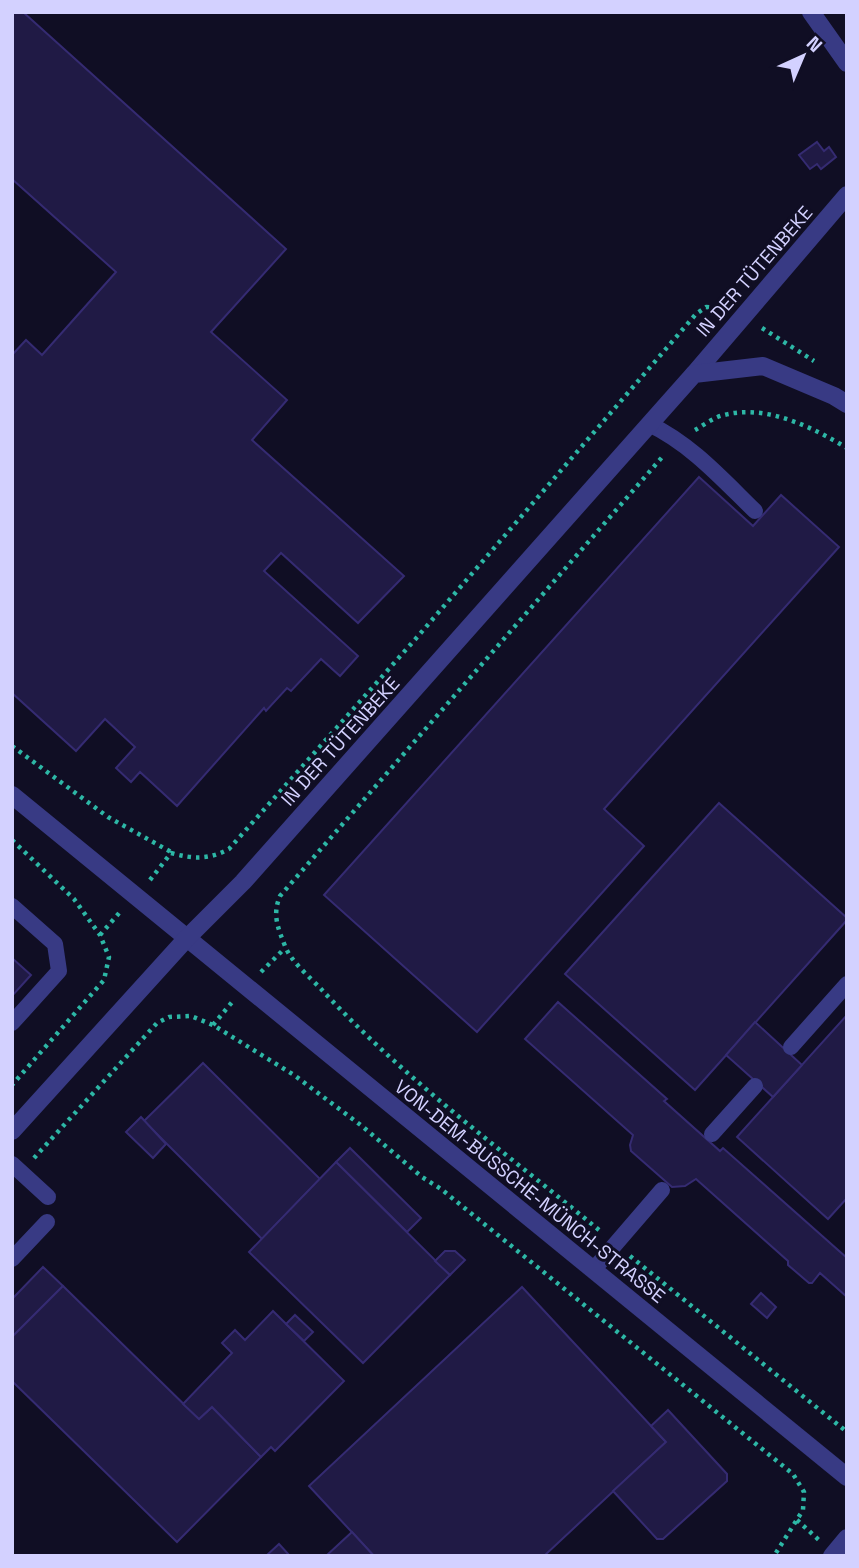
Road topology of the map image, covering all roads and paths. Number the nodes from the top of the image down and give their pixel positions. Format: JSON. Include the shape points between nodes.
{"nodes":[{"id":1,"x":811,"y":12,"type":"edge"},
{"id":2,"x":847,"y":63,"type":"edge"},
{"id":3,"x":847,"y":195,"type":"edge"},
{"id":4,"x":742,"y":316,"type":"junction"},
{"id":5,"x":825,"y":368,"type":"dead end"},
{"id":6,"x":694,"y":374,"type":"junction"},
{"id":7,"x":847,"y":404,"type":"edge"},
{"id":8,"x":649,"y":424,"type":"junction"},
{"id":9,"x":680,"y":441,"type":"junction"},
{"id":10,"x":847,"y":448,"type":"edge"},
{"id":11,"x":755,"y":511,"type":"dead end"},
{"id":12,"x":12,"y":747,"type":"edge"},
{"id":13,"x":12,"y":795,"type":"edge"},
{"id":14,"x":172,"y":852,"type":"junction"},
{"id":15,"x":136,"y":895,"type":"junction"},
{"id":16,"x":12,"y":906,"type":"edge"},
{"id":17,"x":100,"y":936,"type":"dead end"},
{"id":18,"x":187,"y":938,"type":"junction"},
{"id":19,"x":847,"y":984,"type":"edge"},
{"id":20,"x":12,"y":1023,"type":"edge"},
{"id":21,"x":791,"y":1047,"type":"dead end"},
{"id":22,"x":755,"y":1086,"type":"dead end"},
{"id":23,"x":12,"y":1131,"type":"edge"},
{"id":24,"x":712,"y":1135,"type":"dead end"},
{"id":25,"x":17,"y":1168,"type":"edge"},
{"id":26,"x":662,"y":1190,"type":"dead end"},
{"id":27,"x":48,"y":1197,"type":"dead end"},
{"id":28,"x":47,"y":1222,"type":"dead end"},
{"id":29,"x":616,"y":1244,"type":"junction"},
{"id":30,"x":12,"y":1259,"type":"edge"},
{"id":31,"x":594,"y":1269,"type":"junction"},
{"id":32,"x":847,"y":1432,"type":"edge"},
{"id":33,"x":844,"y":1468,"type":"edge"},
{"id":34,"x":847,"y":1538,"type":"edge"},
{"id":35,"x":774,"y":1556,"type":"edge"},
{"id":36,"x":832,"y":1556,"type":"edge"}],
"edges":[{"from":1,"to":2,"type":"street"},
{"from":3,"to":4,"type":"street","name":"IN DER TÜTENBEKE"},
{"from":4,"to":5,"type":"path"},
{"from":4,"to":6,"type":"street","name":"IN DER TÜTENBEKE"},
{"from":4,"to":14,"type":"path","via":[[719,307],[706,307],[696,314],[229,849],[200,859]]},
{"from":6,"to":7,"type":"street","via":[[763,366]]},
{"from":6,"to":8,"type":"street","name":"IN DER TÜTENBEKE"},
{"from":8,"to":9,"type":"lane"},
{"from":8,"to":18,"type":"street","name":"IN DER TÜTENBEKE","via":[[243,882]]},
{"from":9,"to":10,"type":"path","via":[[723,415],[750,413],[778,416],[816,429]]},
{"from":9,"to":11,"type":"lane"},
{"from":9,"to":29,"type":"path","via":[[313,857],[275,907],[285,948],[339,1009],[404,1070]]},
{"from":12,"to":14,"type":"path","via":[[108,817]]},
{"from":13,"to":15,"type":"street","name":"VON-DEM-BUSSCHE-MÜNCH-STRASSE"},
{"from":14,"to":15,"type":"path"},
{"from":15,"to":17,"type":"path"},
{"from":15,"to":18,"type":"street","name":"VON-DEM-BUSSCHE-MÜNCH-STRASSE"},
{"from":16,"to":20,"type":"lane","via":[[55,944],[59,971]]},
{"from":18,"to":23,"type":"street","name":"IN DER TÜTENBEKE"},
{"from":18,"to":31,"type":"street","name":"VON-DEM-BUSSCHE-MÜNCH-STRASSE"},
{"from":19,"to":21,"type":"lane"},
{"from":22,"to":24,"type":"lane"},
{"from":25,"to":27,"type":"lane"},
{"from":25,"to":35,"type":"path","via":[[157,1023],[191,1016],[213,1026],[294,1075],[362,1126],[793,1474],[804,1492],[803,1510]]},
{"from":26,"to":29,"type":"lane"},
{"from":28,"to":30,"type":"lane"},
{"from":29,"to":31,"type":"lane"},
{"from":29,"to":32,"type":"path"},
{"from":31,"to":33,"type":"street","name":"VON-DEM-BUSSCHE-MÜNCH-STRASSE"},
{"from":34,"to":36,"type":"street"}]}
